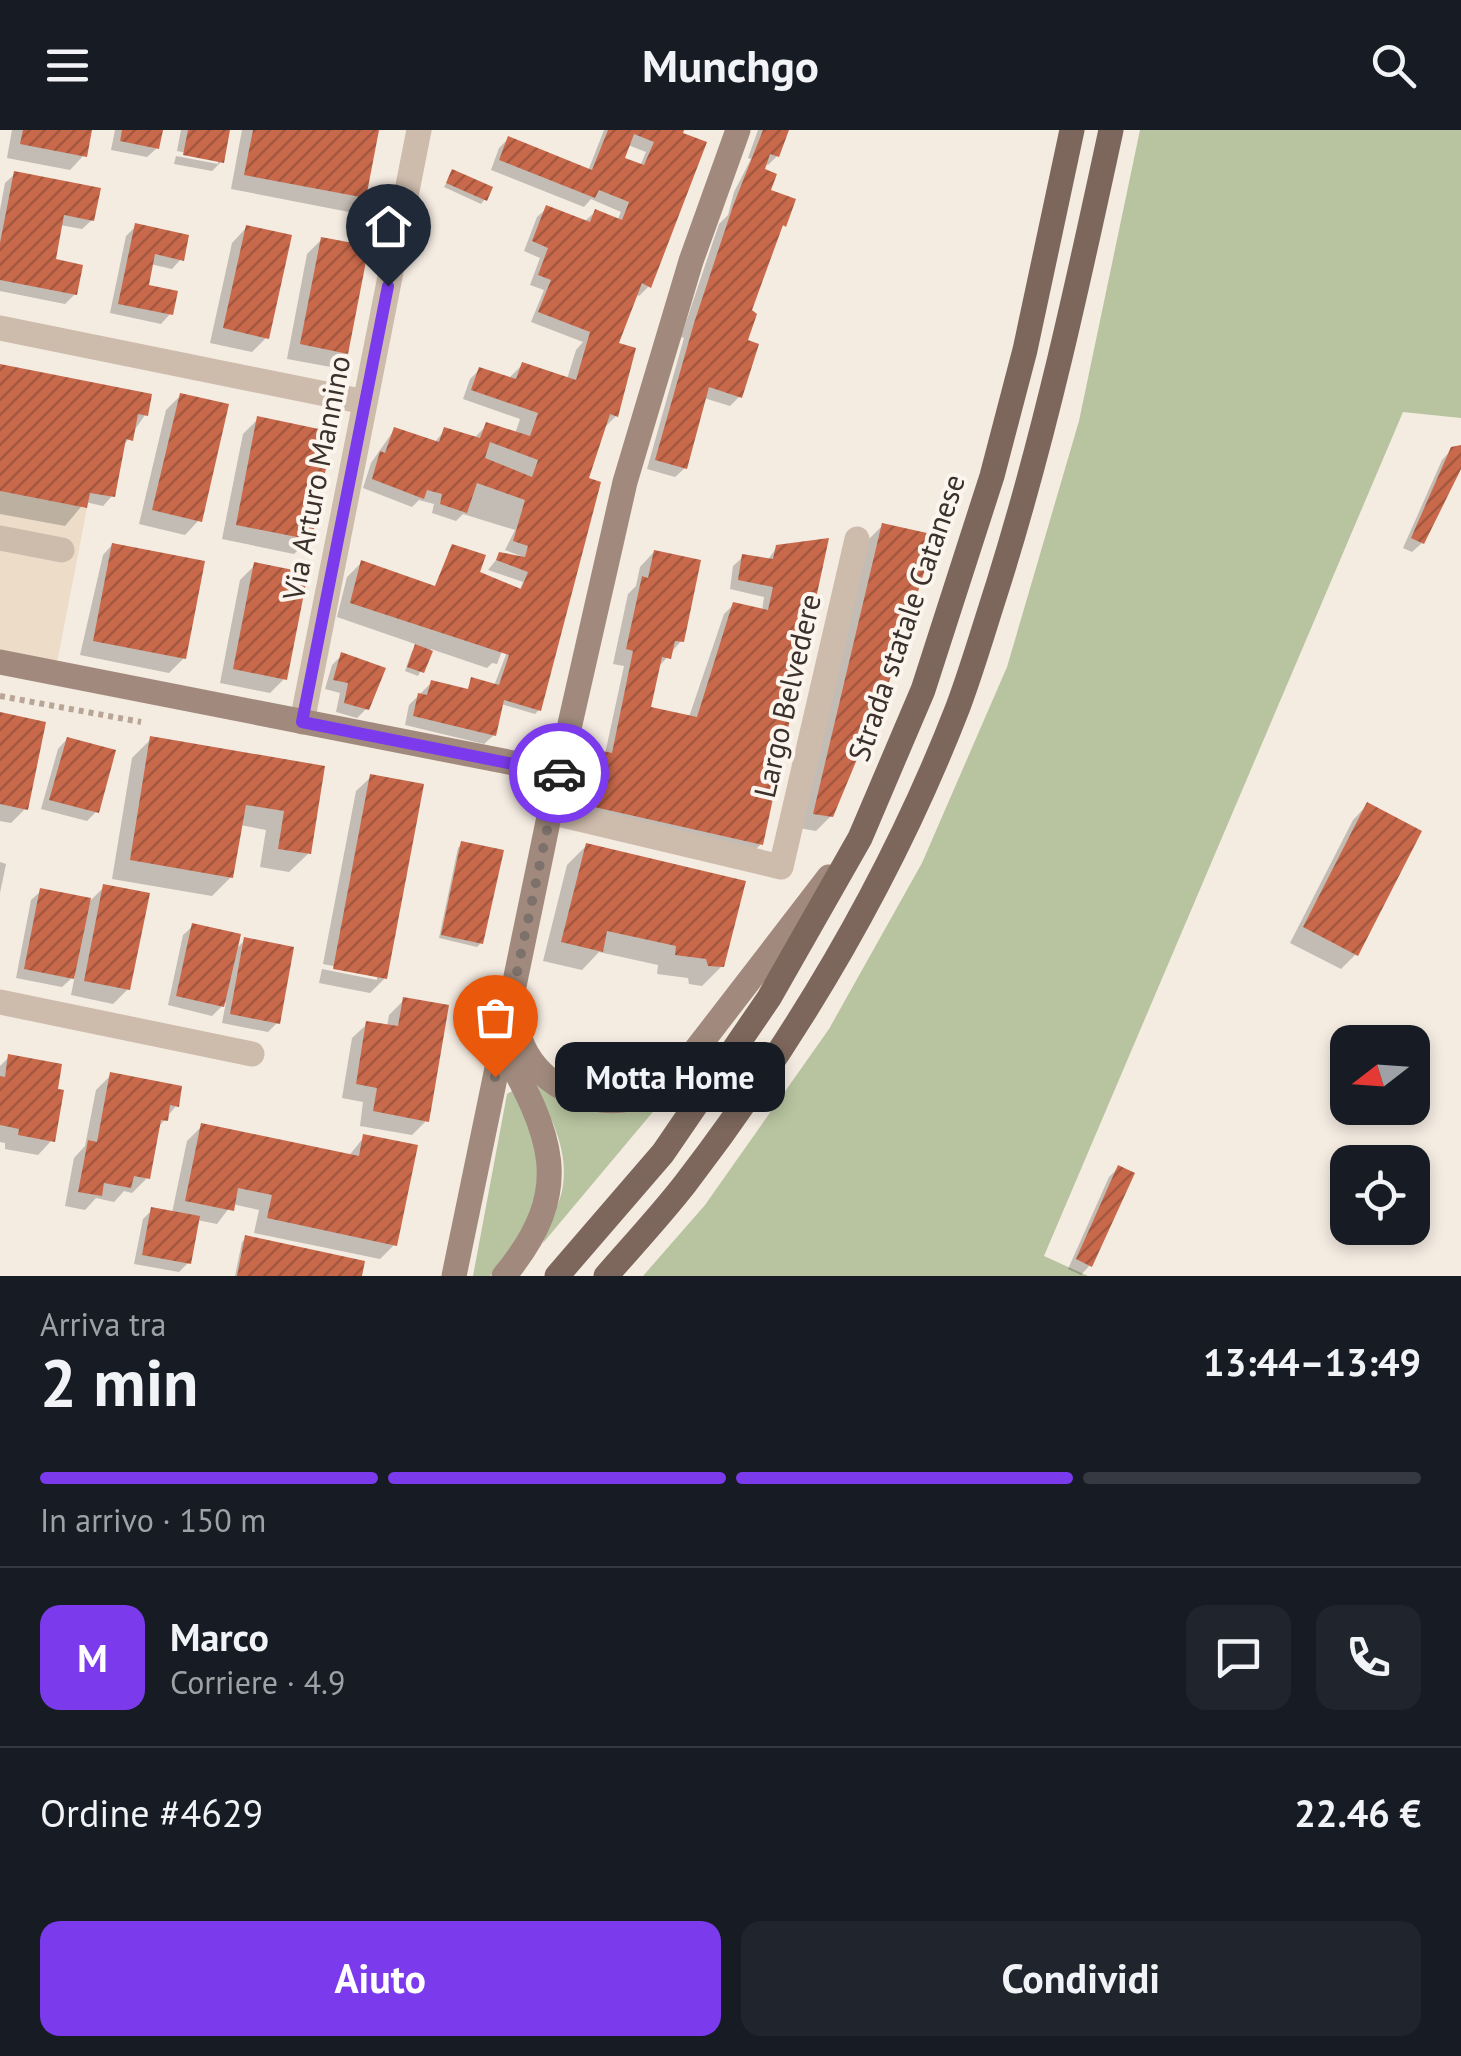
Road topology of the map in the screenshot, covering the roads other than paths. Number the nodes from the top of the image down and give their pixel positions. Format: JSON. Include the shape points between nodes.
{"nodes":[{"id":1,"x":419,"y":130,"type":"edge"},
{"id":2,"x":738,"y":130,"type":"edge"},
{"id":3,"x":1072,"y":130,"type":"edge"},
{"id":4,"x":1111,"y":130,"type":"edge"},
{"id":5,"x":0,"y":328,"type":"edge"},
{"id":6,"x":365,"y":402,"type":"junction"},
{"id":7,"x":0,"y":538,"type":"edge"},
{"id":8,"x":857,"y":539,"type":"dead end"},
{"id":9,"x":62,"y":550,"type":"dead end"},
{"id":10,"x":0,"y":662,"type":"edge"},
{"id":11,"x":302,"y":722,"type":"junction"},
{"id":12,"x":559,"y":772,"type":"junction"},
{"id":13,"x":550,"y":812,"type":"junction"},
{"id":14,"x":860,"y":838,"type":"junction"},
{"id":15,"x":0,"y":1002,"type":"edge"},
{"id":16,"x":509,"y":1004,"type":"junction"},
{"id":17,"x":501,"y":1044,"type":"junction"},
{"id":18,"x":252,"y":1054,"type":"dead end"},
{"id":19,"x":528,"y":1057,"type":"junction"},
{"id":20,"x":454,"y":1276,"type":"edge"},
{"id":21,"x":504,"y":1276,"type":"edge"},
{"id":22,"x":557,"y":1276,"type":"edge"},
{"id":23,"x":606,"y":1276,"type":"edge"}],
"edges":[{"from":1,"to":6,"type":"street","name":"Via Arturo Mannino"},
{"from":2,"to":12,"type":"main road","via":[[625,482]]},
{"from":3,"to":14,"type":"main road","name":"Strada statale Catanese","via":[[992,476],[923,690]]},
{"from":4,"to":23,"type":"main road","via":[[1030,480],[958,706],[892,858],[818,989],[744,1100],[684,1185]]},
{"from":5,"to":6,"type":"street"},
{"from":6,"to":11,"type":"street","name":"Via Arturo Mannino"},
{"from":7,"to":9,"type":"street"},
{"from":8,"to":13,"type":"street","name":"Largo Belvedere","via":[[782,867]]},
{"from":10,"to":11,"type":"main road"},
{"from":11,"to":12,"type":"main road"},
{"from":12,"to":13,"type":"main road"},
{"from":13,"to":16,"type":"main road"},
{"from":14,"to":19,"type":"main road","via":[[678,1073],[645,1094],[598,1100],[543,1075]]},
{"from":14,"to":22,"type":"main road","name":"Strada statale Catanese","via":[[769,998],[663,1153]]},
{"from":15,"to":18,"type":"street"},
{"from":16,"to":17,"type":"main road"},
{"from":16,"to":19,"type":"main road"},
{"from":17,"to":19,"type":"main road"},
{"from":17,"to":20,"type":"main road"},
{"from":17,"to":21,"type":"main road","via":[[538,1116],[549,1181],[529,1245]]}]}
